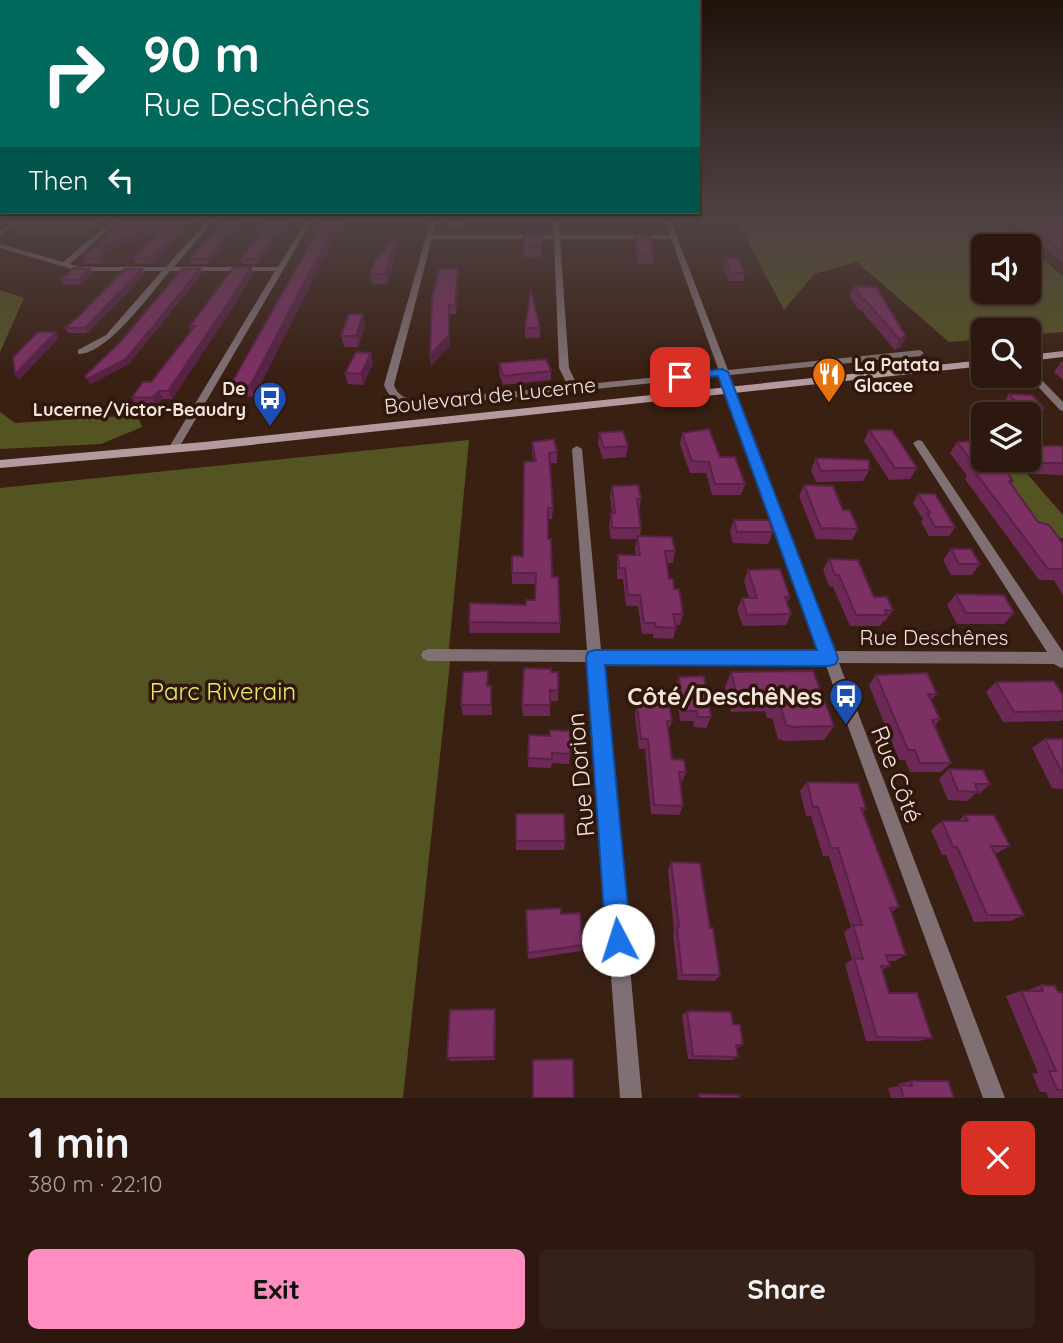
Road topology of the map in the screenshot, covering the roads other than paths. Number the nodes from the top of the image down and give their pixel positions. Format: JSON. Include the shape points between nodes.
{"nodes":[{"id":1,"x":166,"y":270,"type":"edge"},
{"id":2,"x":279,"y":270,"type":"edge"},
{"id":3,"x":420,"y":270,"type":"edge"},
{"id":4,"x":559,"y":270,"type":"edge"},
{"id":5,"x":685,"y":270,"type":"edge"},
{"id":6,"x":81,"y":352,"type":"dead end"},
{"id":7,"x":920,"y":353,"type":"dead end"},
{"id":8,"x":1063,"y":356,"type":"edge"},
{"id":9,"x":1041,"y":358,"type":"edge"},
{"id":10,"x":971,"y":364,"type":"edge"},
{"id":11,"x":725,"y":380,"type":"junction"},
{"id":12,"x":1041,"y":385,"type":"edge"},
{"id":13,"x":573,"y":387,"type":"junction"},
{"id":14,"x":398,"y":399,"type":"joint"},
{"id":15,"x":1063,"y":408,"type":"edge"},
{"id":16,"x":918,"y":443,"type":"dead end"},
{"id":17,"x":173,"y":449,"type":"junction"},
{"id":18,"x":578,"y":449,"type":"dead end"},
{"id":19,"x":0,"y":464,"type":"edge"},
{"id":20,"x":428,"y":654,"type":"dead end"},
{"id":21,"x":595,"y":657,"type":"junction"},
{"id":22,"x":829,"y":658,"type":"junction"},
{"id":23,"x":1061,"y":661,"type":"edge"},
{"id":24,"x":631,"y":1098,"type":"edge"},
{"id":25,"x":994,"y":1098,"type":"edge"}],
"edges":[{"from":1,"to":6,"type":"street","via":[[109,337]]},
{"from":2,"to":17,"type":"street"},
{"from":3,"to":14,"type":"street","via":[[389,385]]},
{"from":4,"to":13,"type":"street","via":[[564,368]]},
{"from":5,"to":11,"type":"street","name":"Rue Côté"},
{"from":7,"to":11,"type":"street"},
{"from":8,"to":9,"type":"main road"},
{"from":10,"to":11,"type":"main road","name":"Boulevard de Lucerne"},
{"from":11,"to":13,"type":"street"},
{"from":11,"to":17,"type":"main road","name":"Boulevard de Lucerne"},
{"from":11,"to":22,"type":"street","name":"Rue Côté"},
{"from":12,"to":15,"type":"street"},
{"from":13,"to":14,"type":"street","via":[[429,403]]},
{"from":16,"to":23,"type":"street"},
{"from":17,"to":19,"type":"main road","name":"Boulevard de Lucerne"},
{"from":18,"to":21,"type":"street","name":"Rue Dorion"},
{"from":20,"to":21,"type":"street","name":"Rue Deschênes"},
{"from":21,"to":22,"type":"street","name":"Rue Deschênes"},
{"from":21,"to":24,"type":"street","name":"Rue Dorion"},
{"from":22,"to":23,"type":"street","name":"Rue Deschênes"},
{"from":22,"to":25,"type":"street","name":"Rue Côté"}]}
